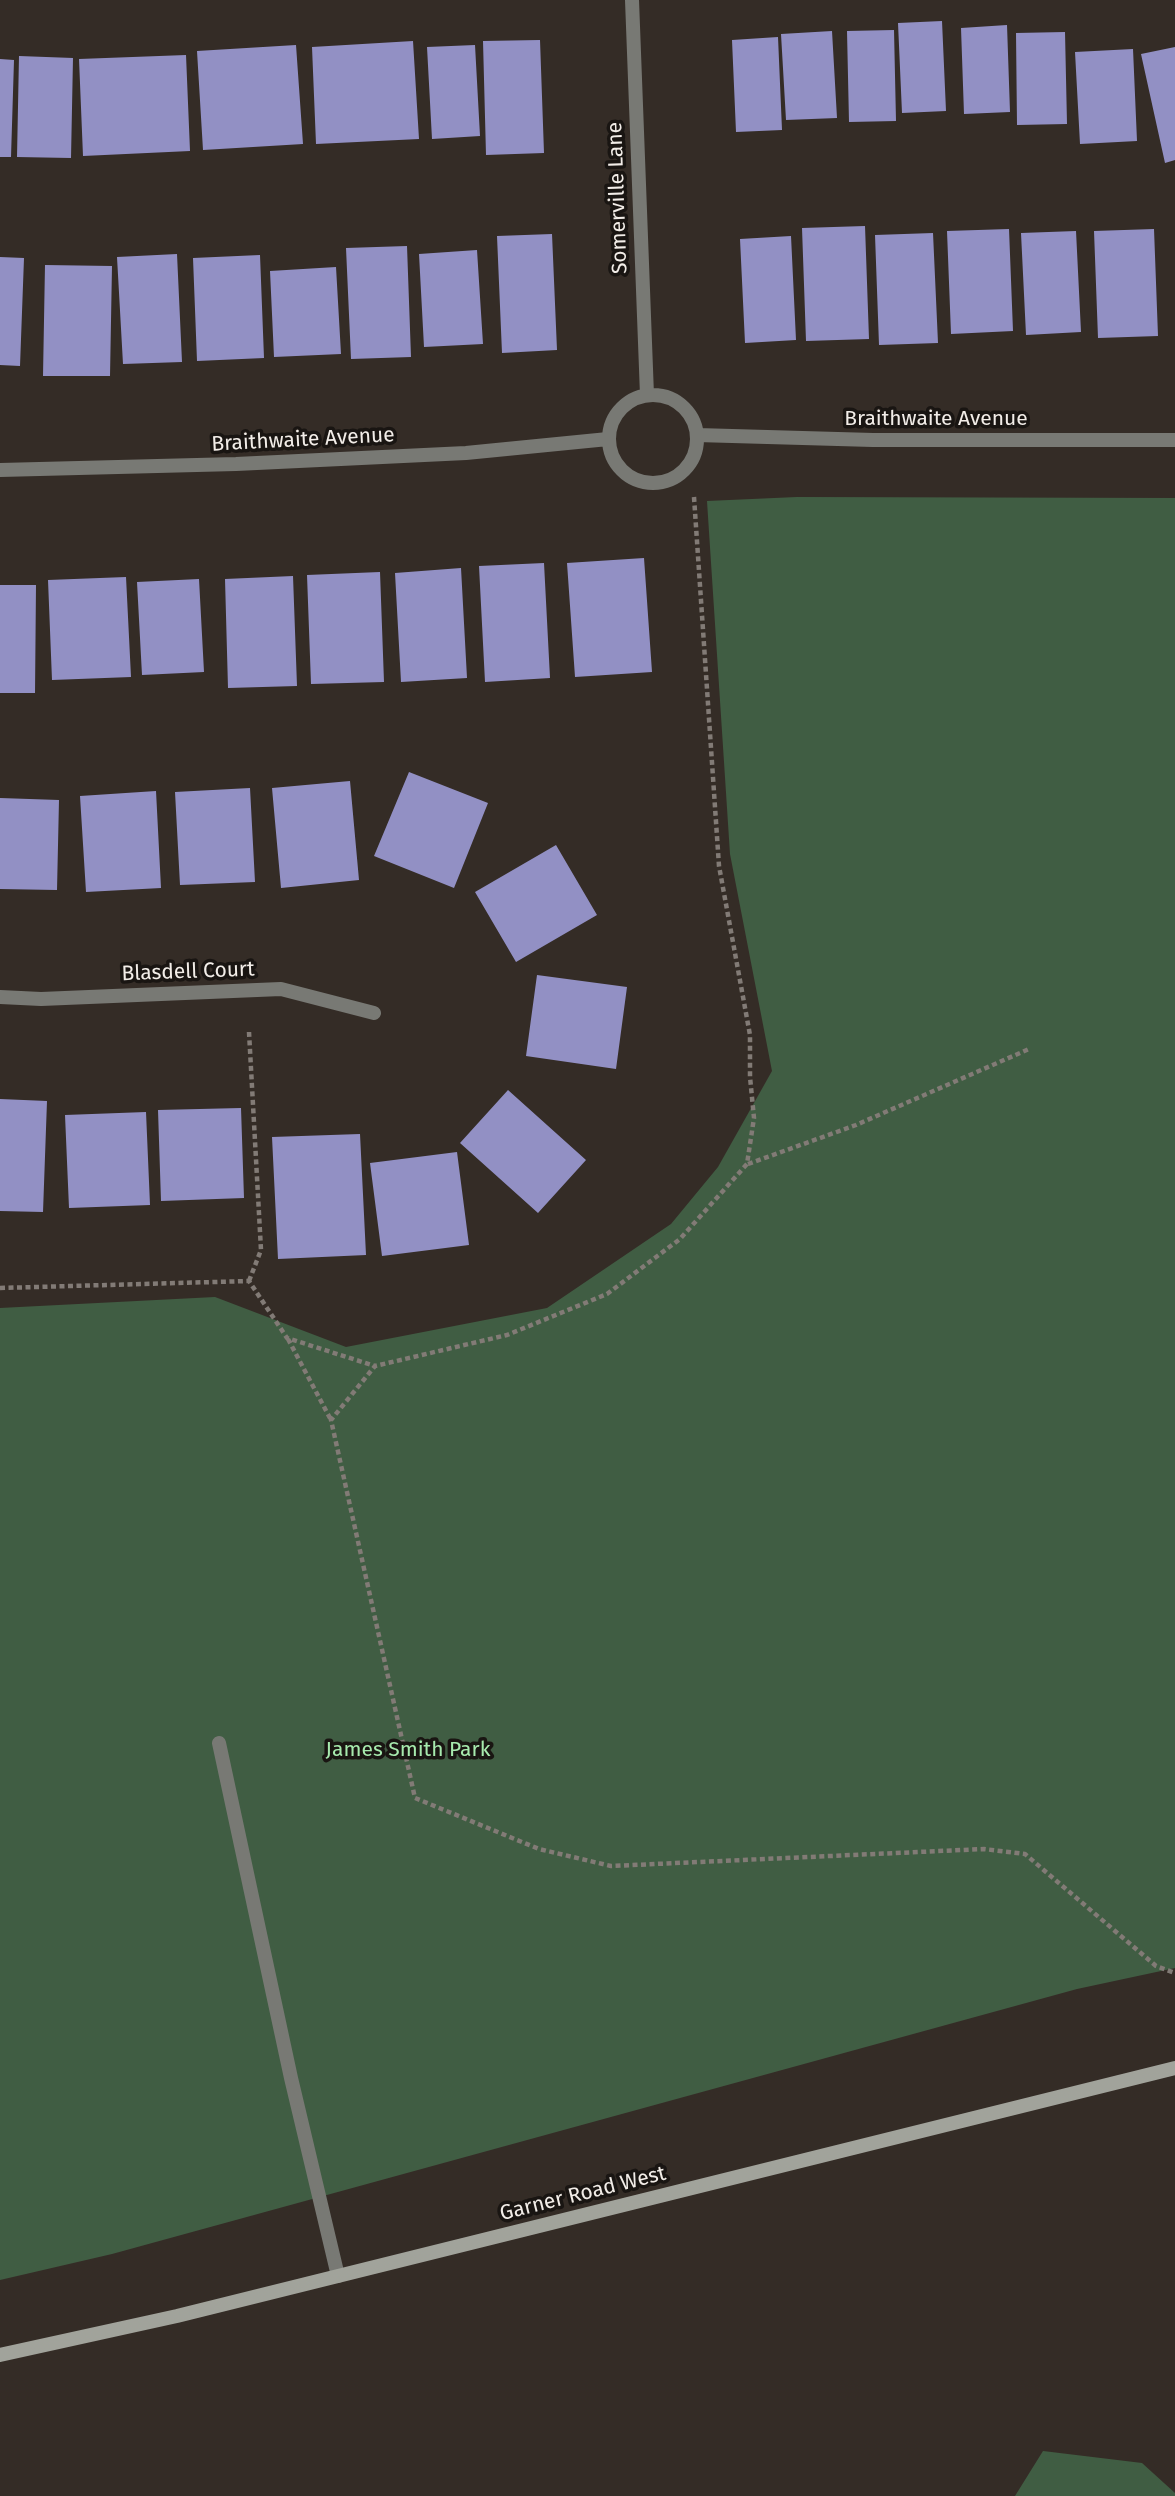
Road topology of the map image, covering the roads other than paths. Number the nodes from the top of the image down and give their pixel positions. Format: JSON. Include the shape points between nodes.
{"nodes":[{"id":1,"x":632,"y":0,"type":"edge"},
{"id":2,"x":647,"y":395,"type":"junction"},
{"id":3,"x":697,"y":435,"type":"junction"},
{"id":4,"x":608,"y":439,"type":"junction"},
{"id":5,"x":1175,"y":440,"type":"edge"},
{"id":6,"x":0,"y":470,"type":"edge"},
{"id":7,"x":0,"y":997,"type":"edge"},
{"id":8,"x":374,"y":1013,"type":"dead end"},
{"id":9,"x":219,"y":1743,"type":"dead end"},
{"id":10,"x":1175,"y":2068,"type":"edge"},
{"id":11,"x":338,"y":2276,"type":"junction"},
{"id":12,"x":0,"y":2355,"type":"edge"}],
"edges":[{"from":1,"to":2,"type":"street","name":"Somerville Lane"},
{"from":2,"to":3,"type":"street","via":[[673,400],[684,408]]},
{"from":2,"to":4,"type":"street","via":[[624,405],[612,421]]},
{"from":3,"to":4,"type":"street","via":[[691,462],[678,476],[660,483],[641,482],[623,473],[612,458]]},
{"from":3,"to":5,"type":"street","name":"Braithwaite Avenue"},
{"from":4,"to":6,"type":"street","name":"Braithwaite Avenue","via":[[426,455]]},
{"from":7,"to":8,"type":"street","name":"Blasdell Court","via":[[281,989]]},
{"from":9,"to":11,"type":"street"},
{"from":10,"to":11,"type":"main road","name":"Garner Road West"},
{"from":11,"to":12,"type":"main road","name":"Garner Road West"}]}
